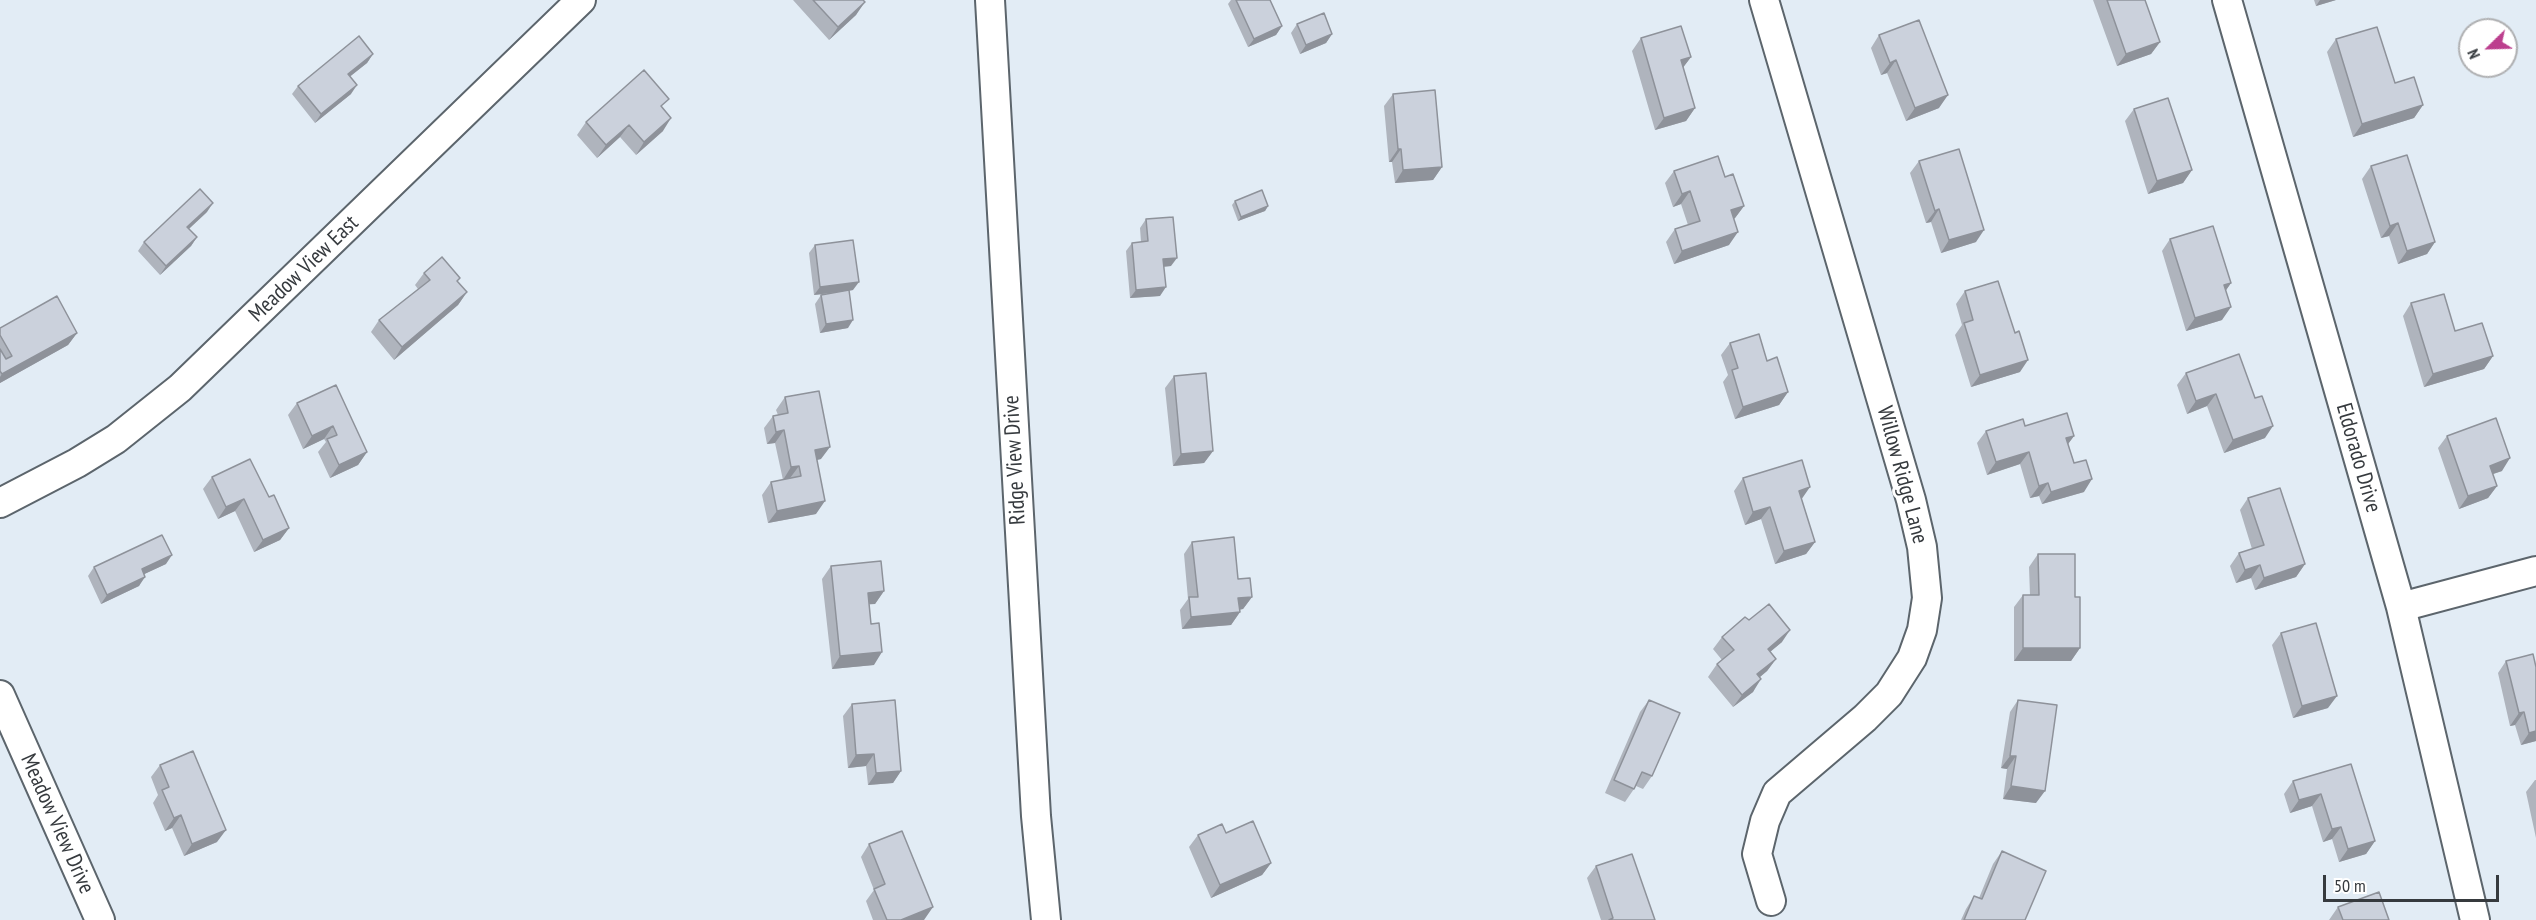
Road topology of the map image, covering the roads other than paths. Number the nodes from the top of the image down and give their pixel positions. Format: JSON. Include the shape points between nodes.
{"nodes":[{"id":1,"x":581,"y":0,"type":"edge"},
{"id":2,"x":990,"y":0,"type":"edge"},
{"id":3,"x":1764,"y":0,"type":"edge"},
{"id":4,"x":2227,"y":0,"type":"edge"},
{"id":5,"x":0,"y":503,"type":"edge"},
{"id":6,"x":2536,"y":571,"type":"edge"},
{"id":7,"x":2401,"y":607,"type":"junction"},
{"id":8,"x":0,"y":695,"type":"edge"},
{"id":9,"x":1771,"y":901,"type":"dead end"},
{"id":10,"x":100,"y":920,"type":"edge"},
{"id":11,"x":1046,"y":920,"type":"edge"},
{"id":12,"x":2475,"y":920,"type":"edge"}],
"edges":[{"from":1,"to":5,"type":"street","name":"Meadow View East","via":[[180,388],[116,439]]},
{"from":2,"to":11,"type":"street","name":"Ridge View Drive","via":[[1035,804]]},
{"from":3,"to":9,"type":"street","name":"Willow Ridge Lane","via":[[1911,500],[1922,547],[1927,598],[1912,658],[1889,694],[1777,793],[1757,854]]},
{"from":4,"to":7,"type":"street","name":"Eldorado Drive"},
{"from":6,"to":7,"type":"street"},
{"from":7,"to":12,"type":"street","name":"Eldorado Drive"},
{"from":8,"to":10,"type":"street","name":"Meadow View Drive"}]}
